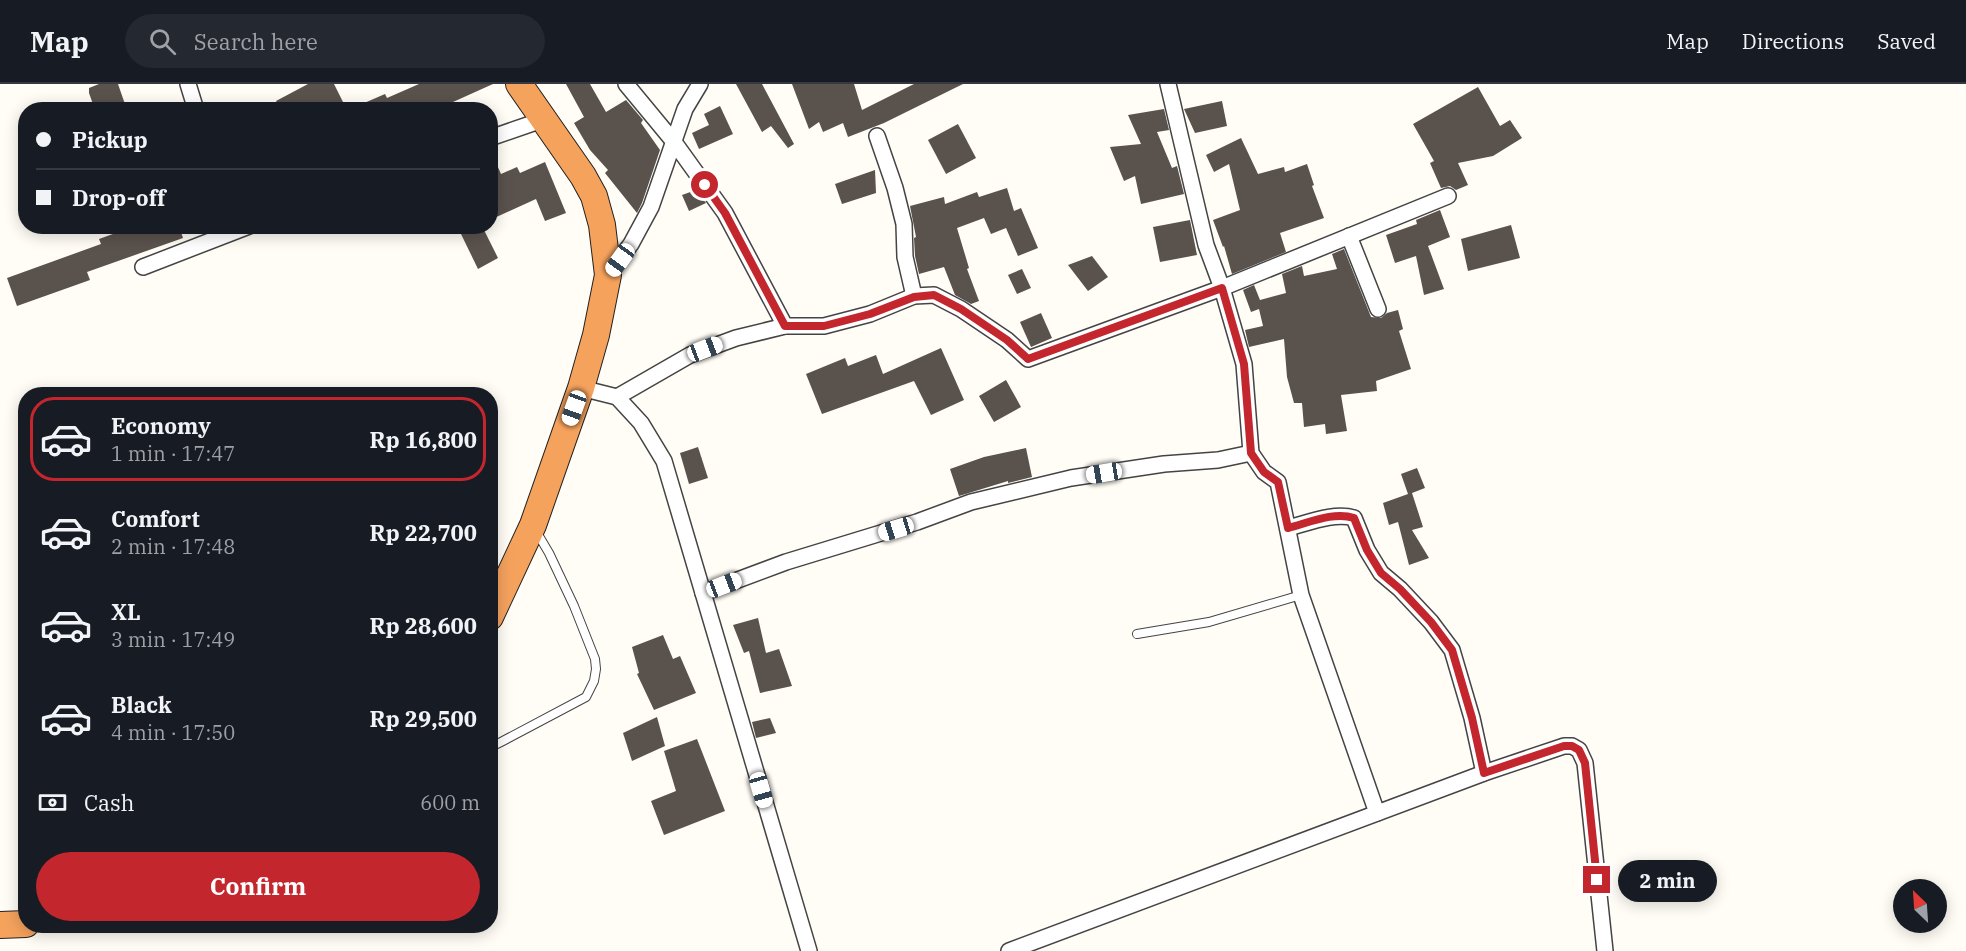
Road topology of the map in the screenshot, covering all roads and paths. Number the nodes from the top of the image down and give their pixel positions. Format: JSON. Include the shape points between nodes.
{"nodes":[{"id":1,"x":188,"y":84,"type":"edge"},
{"id":2,"x":519,"y":84,"type":"edge"},
{"id":3,"x":626,"y":84,"type":"edge"},
{"id":4,"x":700,"y":84,"type":"edge"},
{"id":5,"x":1168,"y":84,"type":"edge"},
{"id":6,"x":194,"y":102,"type":"edge"},
{"id":7,"x":545,"y":119,"type":"junction"},
{"id":8,"x":498,"y":135,"type":"edge"},
{"id":9,"x":878,"y":136,"type":"dead end"},
{"id":10,"x":674,"y":142,"type":"junction"},
{"id":11,"x":1448,"y":196,"type":"dead end"},
{"id":12,"x":226,"y":234,"type":"edge"},
{"id":13,"x":1349,"y":236,"type":"junction"},
{"id":14,"x":143,"y":267,"type":"dead end"},
{"id":15,"x":608,"y":275,"type":"junction"},
{"id":16,"x":1222,"y":288,"type":"junction"},
{"id":17,"x":914,"y":297,"type":"junction"},
{"id":18,"x":1378,"y":309,"type":"dead end"},
{"id":19,"x":785,"y":326,"type":"junction"},
{"id":20,"x":581,"y":388,"type":"junction"},
{"id":21,"x":617,"y":397,"type":"junction"},
{"id":22,"x":1251,"y":453,"type":"junction"},
{"id":23,"x":533,"y":525,"type":"junction"},
{"id":24,"x":1288,"y":528,"type":"junction"},
{"id":25,"x":703,"y":593,"type":"junction"},
{"id":26,"x":1301,"y":595,"type":"junction"},
{"id":27,"x":498,"y":601,"type":"edge"},
{"id":28,"x":1137,"y":633,"type":"dead end"},
{"id":29,"x":498,"y":743,"type":"edge"},
{"id":30,"x":1484,"y":773,"type":"junction"},
{"id":31,"x":1377,"y":813,"type":"junction"},
{"id":32,"x":18,"y":924,"type":"edge"},
{"id":33,"x":0,"y":925,"type":"edge"},
{"id":34,"x":808,"y":951,"type":"edge"},
{"id":35,"x":1009,"y":951,"type":"edge"},
{"id":36,"x":1605,"y":951,"type":"edge"}],
"edges":[{"from":1,"to":6,"type":"street"},
{"from":2,"to":7,"type":"highway"},
{"from":3,"to":10,"type":"street"},
{"from":4,"to":10,"type":"street","via":[[685,109]]},
{"from":5,"to":16,"type":"street","via":[[1206,246]]},
{"from":7,"to":8,"type":"street"},
{"from":7,"to":15,"type":"highway","via":[[594,196]]},
{"from":9,"to":17,"type":"street","via":[[904,224],[905,257]]},
{"from":10,"to":15,"type":"street","via":[[651,207]]},
{"from":10,"to":19,"type":"street","via":[[725,213]]},
{"from":11,"to":13,"type":"street"},
{"from":12,"to":14,"type":"street"},
{"from":13,"to":16,"type":"street"},
{"from":13,"to":18,"type":"street"},
{"from":15,"to":20,"type":"highway"},
{"from":16,"to":17,"type":"street","via":[[1028,359],[961,309],[934,295]]},
{"from":16,"to":22,"type":"street","via":[[1244,364]]},
{"from":17,"to":19,"type":"street","via":[[824,326]]},
{"from":19,"to":21,"type":"street","via":[[690,355]]},
{"from":20,"to":21,"type":"street"},
{"from":20,"to":23,"type":"highway"},
{"from":21,"to":25,"type":"street","via":[[641,423],[664,461]]},
{"from":22,"to":24,"type":"street","via":[[1264,472],[1278,482]]},
{"from":22,"to":25,"type":"street","via":[[1071,478],[970,502]]},
{"from":23,"to":27,"type":"highway"},
{"from":23,"to":29,"type":"lane","via":[[549,553],[596,669],[586,697]]},
{"from":24,"to":26,"type":"street"},
{"from":24,"to":30,"type":"street","via":[[1337,516],[1354,518],[1381,573],[1431,622],[1452,650]]},
{"from":25,"to":34,"type":"street"},
{"from":26,"to":28,"type":"lane","via":[[1209,622]]},
{"from":26,"to":31,"type":"street"},
{"from":30,"to":31,"type":"street"},
{"from":30,"to":36,"type":"street","via":[[1564,746],[1572,746],[1583,755]]},
{"from":31,"to":35,"type":"street"},
{"from":32,"to":33,"type":"highway"}]}
